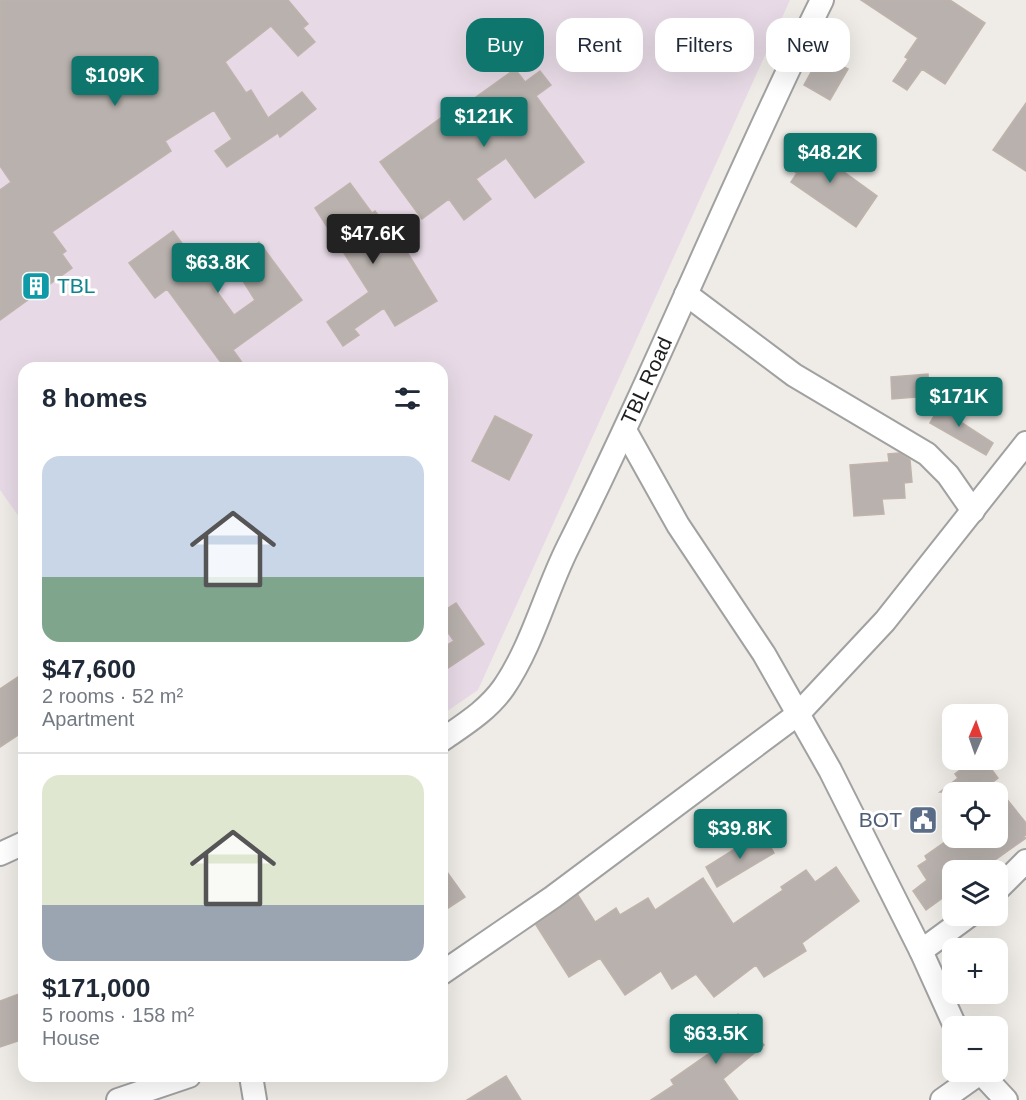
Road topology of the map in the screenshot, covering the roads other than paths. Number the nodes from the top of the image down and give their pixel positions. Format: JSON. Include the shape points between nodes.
{"nodes":[{"id":1,"x":822,"y":0,"type":"edge"},
{"id":2,"x":686,"y":294,"type":"junction"},
{"id":3,"x":626,"y":432,"type":"junction"},
{"id":4,"x":1026,"y":443,"type":"edge"},
{"id":5,"x":974,"y":511,"type":"junction"},
{"id":6,"x":798,"y":714,"type":"junction"},
{"id":7,"x":448,"y":736,"type":"edge"},
{"id":8,"x":18,"y":846,"type":"edge"},
{"id":9,"x":0,"y":854,"type":"edge"},
{"id":10,"x":1026,"y":861,"type":"edge"},
{"id":11,"x":1008,"y":879,"type":"edge"},
{"id":12,"x":955,"y":926,"type":"edge"},
{"id":13,"x":921,"y":951,"type":"junction"},
{"id":14,"x":448,"y":969,"type":"edge"},
{"id":15,"x":950,"y":1016,"type":"edge"},
{"id":16,"x":171,"y":1082,"type":"edge"},
{"id":17,"x":252,"y":1082,"type":"edge"},
{"id":18,"x":966,"y":1082,"type":"edge"},
{"id":19,"x":989,"y":1082,"type":"edge"},
{"id":20,"x":118,"y":1100,"type":"edge"},
{"id":21,"x":255,"y":1100,"type":"edge"},
{"id":22,"x":942,"y":1100,"type":"edge"},
{"id":23,"x":1006,"y":1100,"type":"edge"}],
"edges":[{"from":1,"to":2,"type":"street","name":"TBL Road"},
{"from":2,"to":3,"type":"street","name":"TBL Road"},
{"from":2,"to":5,"type":"street","via":[[794,375],[927,453]]},
{"from":3,"to":6,"type":"street","via":[[678,525],[733,605]]},
{"from":3,"to":7,"type":"street","name":"TBL Road","via":[[566,552],[516,669],[481,713]]},
{"from":4,"to":5,"type":"street"},
{"from":5,"to":6,"type":"street","via":[[885,621]]},
{"from":6,"to":13,"type":"street"},
{"from":6,"to":14,"type":"street","via":[[554,897]]},
{"from":8,"to":9,"type":"street"},
{"from":10,"to":11,"type":"street"},
{"from":12,"to":13,"type":"street"},
{"from":13,"to":15,"type":"street"},
{"from":16,"to":20,"type":"street"},
{"from":17,"to":21,"type":"street"},
{"from":18,"to":22,"type":"street"},
{"from":19,"to":23,"type":"street"}]}
